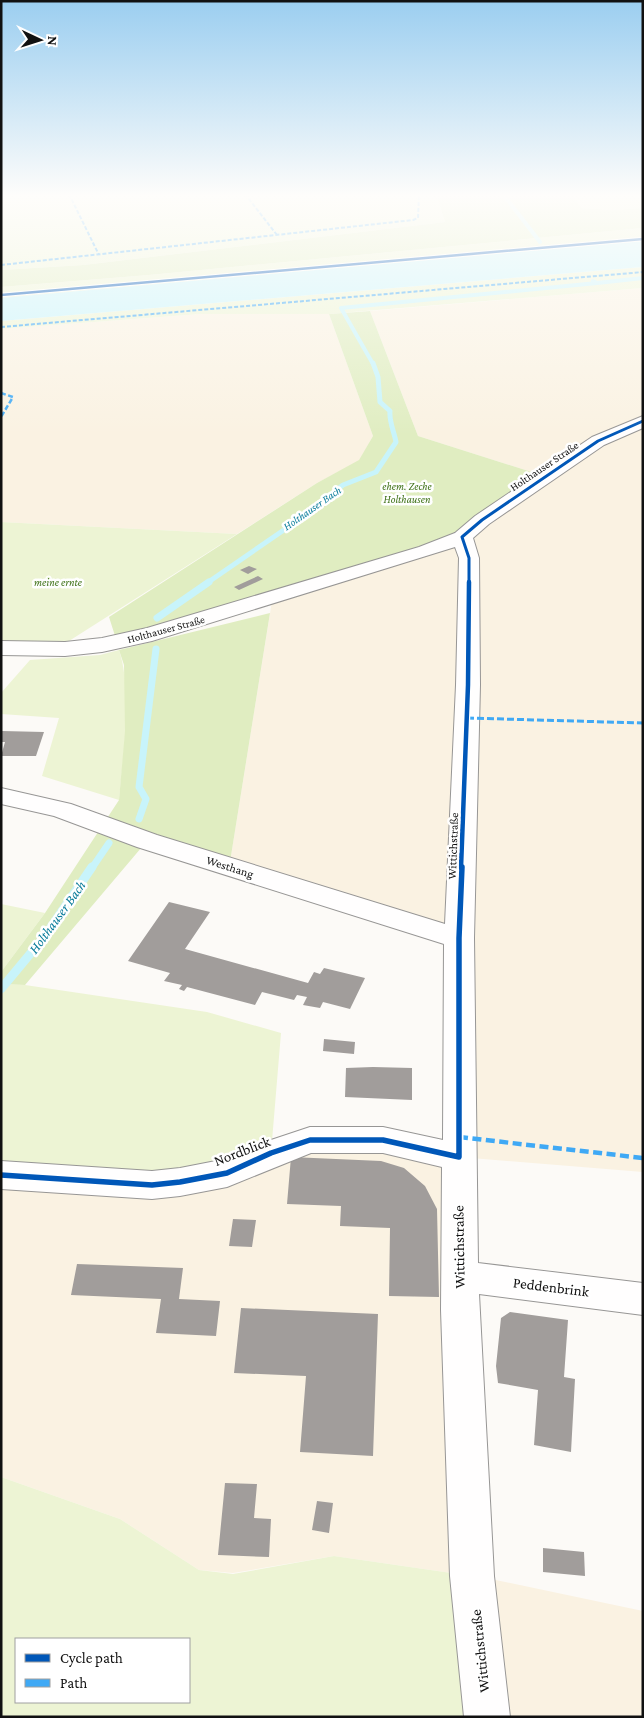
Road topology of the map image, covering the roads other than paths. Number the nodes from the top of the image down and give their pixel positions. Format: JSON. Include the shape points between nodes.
{"nodes":[{"id":1,"x":643,"y":421,"type":"edge"},
{"id":2,"x":462,"y":537,"type":"junction"},
{"id":3,"x":1,"y":648,"type":"edge"},
{"id":4,"x":1,"y":796,"type":"edge"},
{"id":5,"x":460,"y":938,"type":"junction"},
{"id":6,"x":459,"y":1157,"type":"junction"},
{"id":7,"x":1,"y":1176,"type":"edge"},
{"id":8,"x":460,"y":1276,"type":"junction"},
{"id":9,"x":643,"y":1299,"type":"edge"},
{"id":10,"x":487,"y":1717,"type":"edge"}],
"edges":[{"from":1,"to":2,"type":"street","name":"Holthauser Straße","via":[[598,441]]},
{"from":2,"to":3,"type":"street","name":"Holthauser Straße","via":[[152,634],[65,649]]},
{"from":2,"to":5,"type":"street","name":"Wittichstraße","via":[[469,558]]},
{"from":4,"to":5,"type":"street","name":"Westhang","via":[[62,810],[156,844]]},
{"from":5,"to":6,"type":"street","name":"Wittichstraße"},
{"from":6,"to":7,"type":"street","name":"Nordblick","via":[[382,1140],[310,1140],[271,1153],[228,1173],[180,1182],[152,1185]]},
{"from":6,"to":8,"type":"street","name":"Wittichstraße"},
{"from":8,"to":9,"type":"street","name":"Peddenbrink"},
{"from":8,"to":10,"type":"street","name":"Wittichstraße","via":[[472,1576]]}]}
